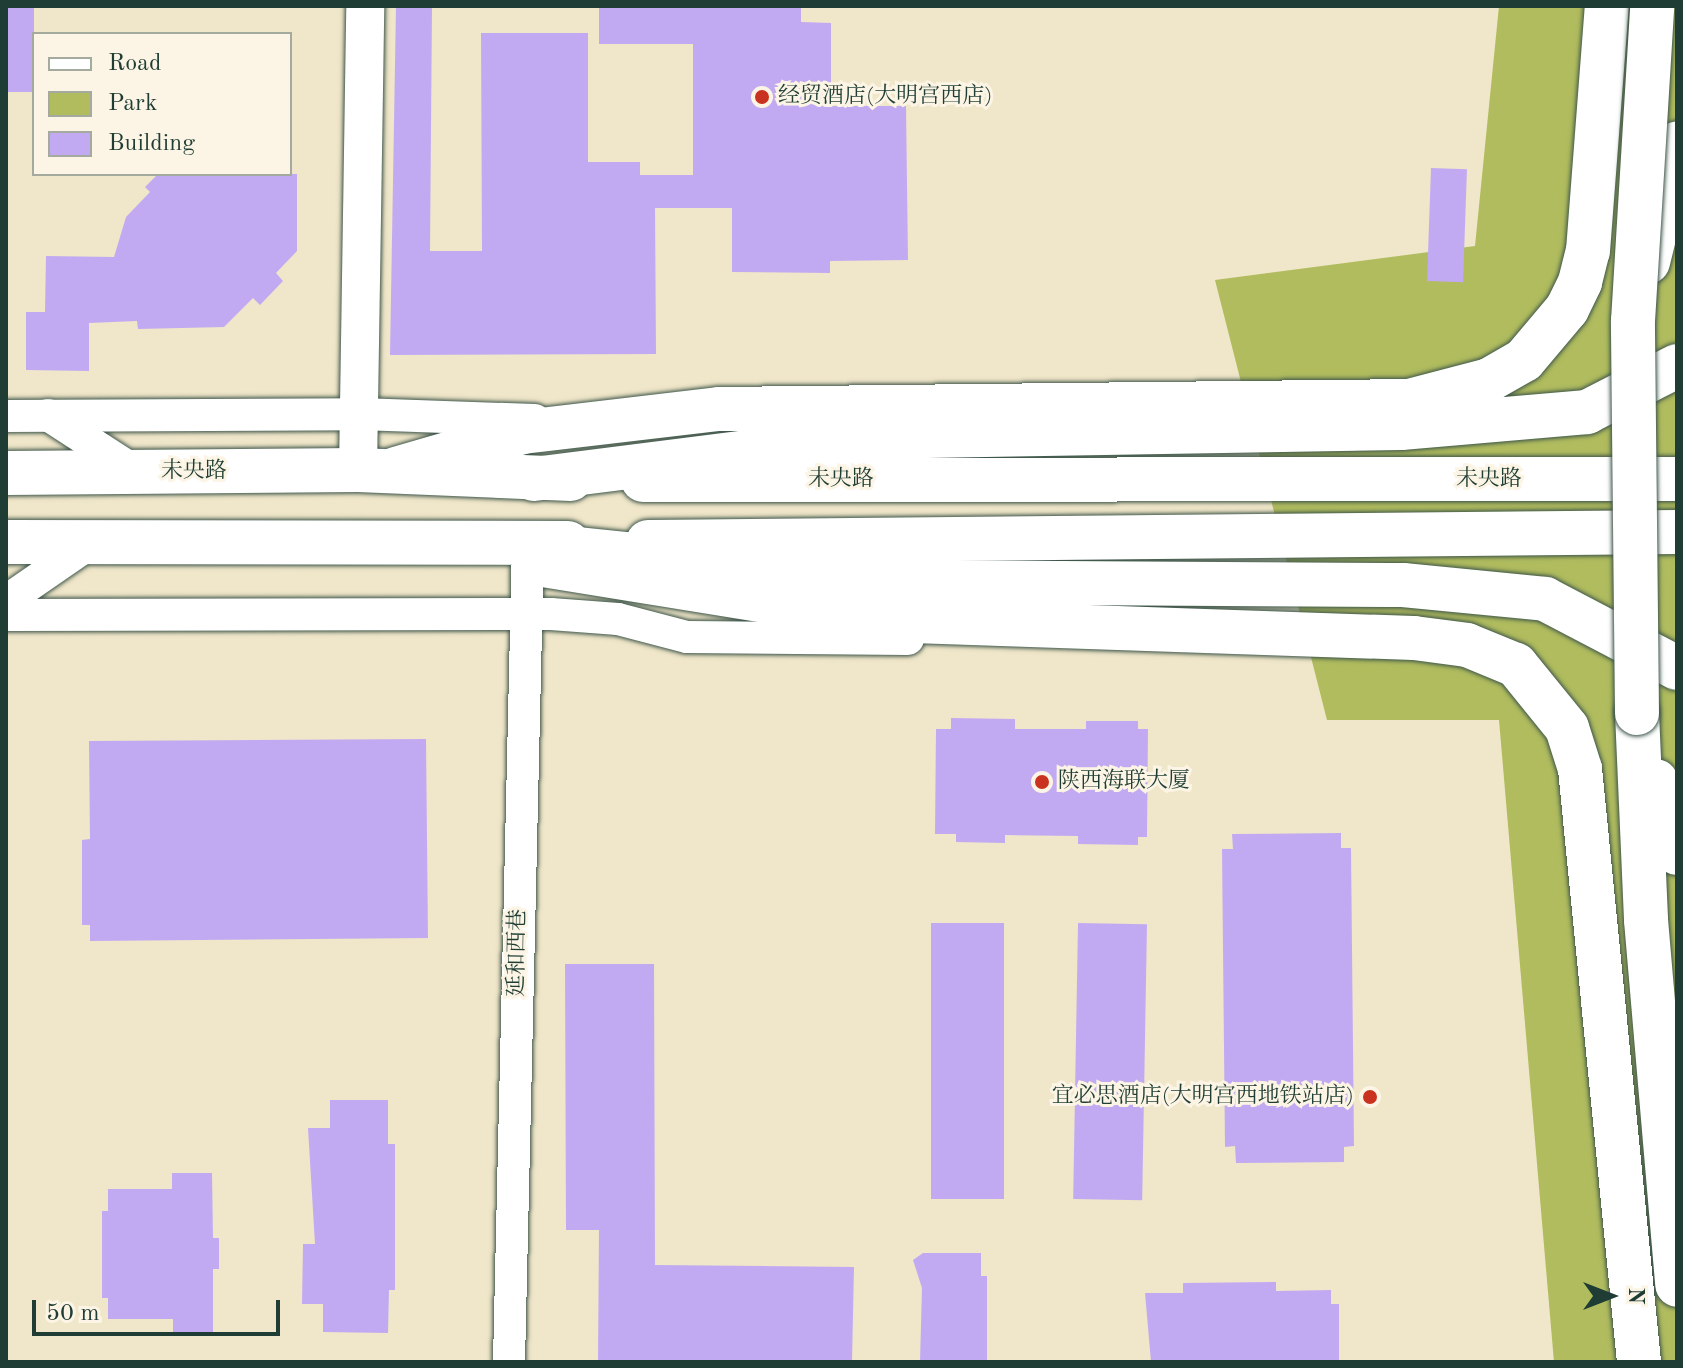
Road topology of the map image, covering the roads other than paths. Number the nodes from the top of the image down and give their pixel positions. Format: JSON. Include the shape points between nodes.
{"nodes":[{"id":1,"x":365,"y":6,"type":"edge"},
{"id":2,"x":1607,"y":6,"type":"edge"},
{"id":3,"x":1652,"y":6,"type":"edge"},
{"id":4,"x":1677,"y":144,"type":"edge"},
{"id":5,"x":1633,"y":321,"type":"junction"},
{"id":6,"x":1677,"y":366,"type":"edge"},
{"id":7,"x":360,"y":414,"type":"junction"},
{"id":8,"x":48,"y":415,"type":"junction"},
{"id":9,"x":6,"y":416,"type":"edge"},
{"id":10,"x":602,"y":423,"type":"junction"},
{"id":11,"x":373,"y":471,"type":"junction"},
{"id":12,"x":136,"y":472,"type":"junction"},
{"id":13,"x":6,"y":473,"type":"edge"},
{"id":14,"x":534,"y":479,"type":"junction"},
{"id":15,"x":1677,"y":479,"type":"edge"},
{"id":16,"x":1677,"y":532,"type":"edge"},
{"id":17,"x":93,"y":541,"type":"junction"},
{"id":18,"x":6,"y":542,"type":"edge"},
{"id":19,"x":527,"y":553,"type":"junction"},
{"id":20,"x":6,"y":601,"type":"edge"},
{"id":21,"x":526,"y":614,"type":"junction"},
{"id":22,"x":6,"y":615,"type":"edge"},
{"id":23,"x":989,"y":623,"type":"junction"},
{"id":24,"x":1677,"y":668,"type":"edge"},
{"id":25,"x":1637,"y":713,"type":"junction"},
{"id":26,"x":1677,"y":853,"type":"edge"},
{"id":27,"x":1677,"y":1285,"type":"edge"},
{"id":28,"x":509,"y":1362,"type":"edge"},
{"id":29,"x":1639,"y":1362,"type":"edge"}],
"edges":[{"from":1,"to":7,"type":"street"},
{"from":2,"to":10,"type":"main road","via":[[1588,251],[1580,282],[1567,309],[1524,360],[1489,380],[1409,401],[719,409]]},
{"from":3,"to":5,"type":"main road","bridge":true},
{"from":4,"to":5,"type":"main road","bridge":true},
{"from":5,"to":25,"type":"main road","bridge":true},
{"from":6,"to":14,"type":"main road","via":[[1587,412],[1401,428],[867,437]]},
{"from":7,"to":8,"type":"street"},
{"from":7,"to":10,"type":"street"},
{"from":7,"to":11,"type":"street"},
{"from":8,"to":9,"type":"street"},
{"from":8,"to":12,"type":"street"},
{"from":10,"to":11,"type":"main road","via":[[523,432]]},
{"from":11,"to":12,"type":"main road","name":"未央路"},
{"from":11,"to":14,"type":"main road","name":"未央路"},
{"from":12,"to":13,"type":"main road","name":"未央路"},
{"from":14,"to":15,"type":"main road","name":"未央路"},
{"from":16,"to":19,"type":"main road","via":[[1004,535]]},
{"from":17,"to":18,"type":"main road"},
{"from":17,"to":19,"type":"main road","via":[[400,541]]},
{"from":17,"to":20,"type":"street"},
{"from":19,"to":21,"type":"street","name":"延和西巷"},
{"from":19,"to":23,"type":"main road","via":[[884,620]]},
{"from":19,"to":24,"type":"main road","via":[[897,582],[1403,585],[1545,599]]},
{"from":21,"to":22,"type":"street"},
{"from":21,"to":23,"type":"street","via":[[618,619],[687,637],[758,640],[910,639]]},
{"from":21,"to":28,"type":"street","name":"延和西巷"},
{"from":23,"to":29,"type":"main road","via":[[1454,643],[1516,665],[1548,699],[1567,728],[1580,769]]},
{"from":25,"to":26,"type":"main road"},
{"from":25,"to":27,"type":"main road","via":[[1646,920]]}]}
